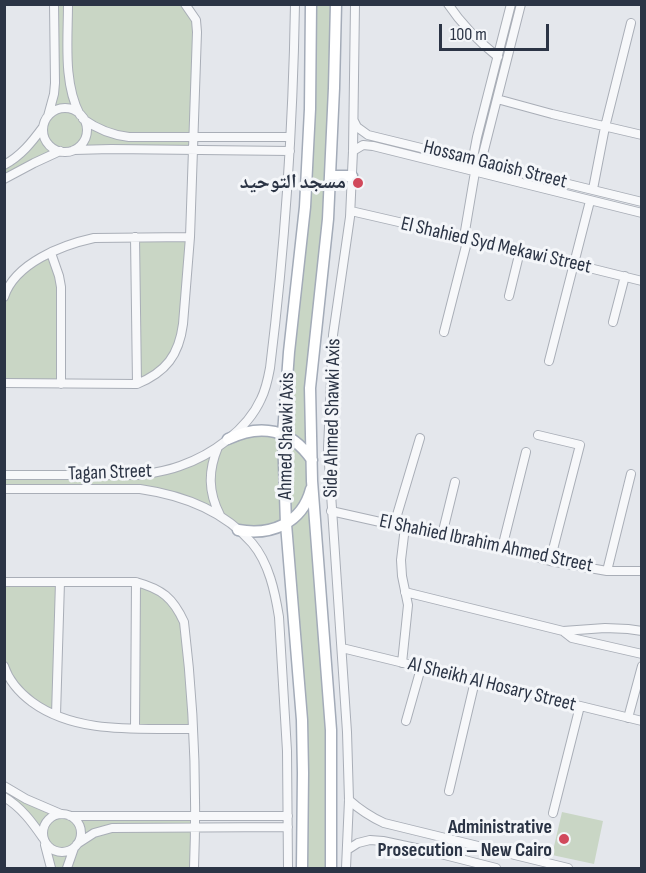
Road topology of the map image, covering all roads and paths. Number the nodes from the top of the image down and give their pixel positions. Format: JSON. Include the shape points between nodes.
{"nodes":[{"id":1,"x":54,"y":4,"type":"edge"},
{"id":2,"x":68,"y":4,"type":"edge"},
{"id":3,"x":185,"y":4,"type":"edge"},
{"id":4,"x":295,"y":4,"type":"edge"},
{"id":5,"x":311,"y":4,"type":"edge"},
{"id":6,"x":336,"y":4,"type":"edge"},
{"id":7,"x":355,"y":4,"type":"edge"},
{"id":8,"x":448,"y":4,"type":"edge"},
{"id":9,"x":512,"y":4,"type":"edge"},
{"id":10,"x":521,"y":4,"type":"edge"},
{"id":11,"x":632,"y":23,"type":"dead end"},
{"id":12,"x":498,"y":57,"type":"junction"},
{"id":13,"x":497,"y":99,"type":"junction"},
{"id":14,"x":48,"y":116,"type":"junction"},
{"id":15,"x":82,"y":117,"type":"junction"},
{"id":16,"x":354,"y":121,"type":"junction"},
{"id":17,"x":43,"y":126,"type":"junction"},
{"id":18,"x":605,"y":127,"type":"junction"},
{"id":19,"x":642,"y":135,"type":"edge"},
{"id":20,"x":193,"y":136,"type":"junction"},
{"id":21,"x":290,"y":137,"type":"junction"},
{"id":22,"x":74,"y":150,"type":"junction"},
{"id":23,"x":192,"y":150,"type":"junction"},
{"id":24,"x":60,"y":151,"type":"junction"},
{"id":25,"x":290,"y":151,"type":"junction"},
{"id":26,"x":353,"y":151,"type":"junction"},
{"id":27,"x":476,"y":161,"type":"junction"},
{"id":28,"x":4,"y":165,"type":"edge"},
{"id":29,"x":475,"y":172,"type":"junction"},
{"id":30,"x":331,"y":176,"type":"junction"},
{"id":31,"x":352,"y":176,"type":"junction"},
{"id":32,"x":4,"y":179,"type":"edge"},
{"id":33,"x":593,"y":189,"type":"junction"},
{"id":34,"x":590,"y":201,"type":"junction"},
{"id":35,"x":642,"y":202,"type":"edge"},
{"id":36,"x":351,"y":211,"type":"junction"},
{"id":37,"x":642,"y":213,"type":"edge"},
{"id":38,"x":135,"y":237,"type":"junction"},
{"id":39,"x":190,"y":237,"type":"junction"},
{"id":40,"x":466,"y":238,"type":"junction"},
{"id":41,"x":520,"y":251,"type":"junction"},
{"id":42,"x":51,"y":253,"type":"junction"},
{"id":43,"x":574,"y":264,"type":"junction"},
{"id":44,"x":625,"y":276,"type":"junction"},
{"id":45,"x":642,"y":281,"type":"edge"},
{"id":46,"x":509,"y":296,"type":"dead end"},
{"id":47,"x":4,"y":297,"type":"edge"},
{"id":48,"x":613,"y":322,"type":"dead end"},
{"id":49,"x":444,"y":332,"type":"dead end"},
{"id":50,"x":549,"y":361,"type":"dead end"},
{"id":51,"x":4,"y":383,"type":"edge"},
{"id":52,"x":61,"y":384,"type":"junction"},
{"id":53,"x":137,"y":384,"type":"junction"},
{"id":54,"x":283,"y":434,"type":"junction"},
{"id":55,"x":538,"y":435,"type":"dead end"},
{"id":56,"x":420,"y":438,"type":"dead end"},
{"id":57,"x":228,"y":439,"type":"junction"},
{"id":58,"x":218,"y":447,"type":"junction"},
{"id":59,"x":526,"y":452,"type":"dead end"},
{"id":60,"x":312,"y":461,"type":"junction"},
{"id":61,"x":631,"y":474,"type":"dead end"},
{"id":62,"x":4,"y":475,"type":"edge"},
{"id":63,"x":118,"y":475,"type":"junction"},
{"id":64,"x":312,"y":481,"type":"junction"},
{"id":65,"x":455,"y":482,"type":"dead end"},
{"id":66,"x":4,"y":489,"type":"edge"},
{"id":67,"x":118,"y":489,"type":"junction"},
{"id":68,"x":331,"y":511,"type":"junction"},
{"id":69,"x":220,"y":516,"type":"junction"},
{"id":70,"x":286,"y":524,"type":"junction"},
{"id":71,"x":394,"y":525,"type":"junction"},
{"id":72,"x":405,"y":527,"type":"junction"},
{"id":73,"x":238,"y":530,"type":"junction"},
{"id":74,"x":442,"y":535,"type":"junction"},
{"id":75,"x":502,"y":548,"type":"junction"},
{"id":76,"x":550,"y":561,"type":"junction"},
{"id":77,"x":607,"y":571,"type":"junction"},
{"id":78,"x":642,"y":571,"type":"edge"},
{"id":79,"x":4,"y":582,"type":"edge"},
{"id":80,"x":60,"y":582,"type":"junction"},
{"id":81,"x":136,"y":582,"type":"junction"},
{"id":82,"x":405,"y":592,"type":"junction"},
{"id":83,"x":563,"y":631,"type":"junction"},
{"id":84,"x":642,"y":631,"type":"edge"},
{"id":85,"x":342,"y":648,"type":"junction"},
{"id":86,"x":642,"y":654,"type":"edge"},
{"id":87,"x":402,"y":663,"type":"junction"},
{"id":88,"x":4,"y":666,"type":"edge"},
{"id":89,"x":642,"y":666,"type":"edge"},
{"id":90,"x":421,"y":668,"type":"junction"},
{"id":91,"x":475,"y":681,"type":"junction"},
{"id":92,"x":580,"y":706,"type":"junction"},
{"id":93,"x":56,"y":715,"type":"junction"},
{"id":94,"x":628,"y":718,"type":"junction"},
{"id":95,"x":642,"y":721,"type":"edge"},
{"id":96,"x":406,"y":722,"type":"dead end"},
{"id":97,"x":135,"y":728,"type":"junction"},
{"id":98,"x":192,"y":729,"type":"junction"},
{"id":99,"x":4,"y":786,"type":"edge"},
{"id":100,"x":449,"y":791,"type":"dead end"},
{"id":101,"x":4,"y":797,"type":"edge"},
{"id":102,"x":349,"y":800,"type":"junction"},
{"id":103,"x":553,"y":813,"type":"dead end"},
{"id":104,"x":65,"y":815,"type":"junction"},
{"id":105,"x":196,"y":816,"type":"junction"},
{"id":106,"x":288,"y":816,"type":"junction"},
{"id":107,"x":196,"y":827,"type":"junction"},
{"id":108,"x":288,"y":828,"type":"junction"},
{"id":109,"x":429,"y":834,"type":"junction"},
{"id":110,"x":44,"y":840,"type":"junction"},
{"id":111,"x":76,"y":846,"type":"junction"},
{"id":112,"x":346,"y":850,"type":"junction"},
{"id":113,"x":425,"y":850,"type":"junction"},
{"id":114,"x":51,"y":868,"type":"edge"},
{"id":115,"x":67,"y":868,"type":"edge"},
{"id":116,"x":194,"y":868,"type":"edge"},
{"id":117,"x":288,"y":868,"type":"edge"},
{"id":118,"x":302,"y":868,"type":"edge"},
{"id":119,"x":331,"y":868,"type":"edge"},
{"id":120,"x":346,"y":868,"type":"edge"},
{"id":121,"x":495,"y":868,"type":"edge"},
{"id":122,"x":568,"y":868,"type":"edge"}],
"edges":[{"from":1,"to":14,"type":"street","via":[[55,83]]},
{"from":2,"to":15,"type":"street","via":[[69,83]]},
{"from":3,"to":20,"type":"street","via":[[196,20],[197,32]]},
{"from":4,"to":21,"type":"street"},
{"from":5,"to":54,"type":"main road","name":"Ahmed Shawki Axis","via":[[305,207]]},
{"from":6,"to":30,"type":"main road","name":"Ahmed Shawki Axis"},
{"from":7,"to":16,"type":"street","name":"Side Ahmed Shawki Axis"},
{"from":8,"to":12,"type":"street","via":[[459,21]]},
{"from":9,"to":12,"type":"street"},
{"from":10,"to":13,"type":"street"},
{"from":11,"to":18,"type":"street"},
{"from":12,"to":27,"type":"street"},
{"from":13,"to":18,"type":"street"},
{"from":13,"to":27,"type":"street"},
{"from":14,"to":15,"type":"street","via":[[68,109]]},
{"from":14,"to":17,"type":"street"},
{"from":15,"to":20,"type":"street","via":[[100,130],[119,136]]},
{"from":15,"to":22,"type":"street","via":[[86,133]]},
{"from":16,"to":26,"type":"street","name":"Side Ahmed Shawki Axis"},
{"from":16,"to":27,"type":"street","name":"Hossam Gaoish Street","via":[[368,135]]},
{"from":17,"to":24,"type":"street","via":[[48,145]]},
{"from":17,"to":28,"type":"street","via":[[22,152]]},
{"from":18,"to":19,"type":"street"},
{"from":18,"to":33,"type":"street"},
{"from":20,"to":21,"type":"street"},
{"from":20,"to":23,"type":"street"},
{"from":21,"to":25,"type":"street"},
{"from":22,"to":23,"type":"street"},
{"from":22,"to":24,"type":"street"},
{"from":23,"to":25,"type":"street"},
{"from":23,"to":39,"type":"street"},
{"from":24,"to":32,"type":"street"},
{"from":25,"to":57,"type":"street","name":"Tagan Street","via":[[267,385],[251,416]]},
{"from":26,"to":29,"type":"street","name":"Hossam Gaoish Street","via":[[368,145]]},
{"from":26,"to":31,"type":"street","name":"Side Ahmed Shawki Axis"},
{"from":27,"to":29,"type":"street"},
{"from":27,"to":33,"type":"street","name":"Hossam Gaoish Street"},
{"from":29,"to":34,"type":"street","name":"Hossam Gaoish Street"},
{"from":29,"to":40,"type":"street"},
{"from":30,"to":31,"type":"main road"},
{"from":30,"to":60,"type":"main road","name":"Ahmed Shawki Axis","via":[[310,388]]},
{"from":31,"to":36,"type":"street","name":"Side Ahmed Shawki Axis"},
{"from":33,"to":35,"type":"street","name":"Hossam Gaoish Street"},
{"from":34,"to":37,"type":"street","name":"Hossam Gaoish Street"},
{"from":34,"to":43,"type":"street"},
{"from":36,"to":40,"type":"street","name":"El Shahied Syd Mekawi Street"},
{"from":36,"to":68,"type":"street","name":"Side Ahmed Shawki Axis","via":[[333,335],[328,449]]},
{"from":38,"to":39,"type":"street"},
{"from":38,"to":42,"type":"street","via":[[94,238]]},
{"from":38,"to":53,"type":"street"},
{"from":39,"to":53,"type":"street","via":[[177,350],[160,371]]},
{"from":40,"to":41,"type":"street","name":"El Shahied Syd Mekawi Street"},
{"from":40,"to":49,"type":"street"},
{"from":41,"to":43,"type":"street","name":"El Shahied Syd Mekawi Street"},
{"from":41,"to":46,"type":"street"},
{"from":42,"to":47,"type":"street","via":[[22,270]]},
{"from":42,"to":52,"type":"street","via":[[61,287]]},
{"from":43,"to":44,"type":"street","name":"El Shahied Syd Mekawi Street"},
{"from":43,"to":50,"type":"street"},
{"from":44,"to":45,"type":"street","name":"El Shahied Syd Mekawi Street"},
{"from":44,"to":48,"type":"street"},
{"from":51,"to":52,"type":"street"},
{"from":52,"to":53,"type":"street"},
{"from":54,"to":57,"type":"main road","via":[[255,430]]},
{"from":54,"to":60,"type":"main road","via":[[300,445]]},
{"from":54,"to":70,"type":"main road","name":"Ahmed Shawki Axis"},
{"from":55,"to":76,"type":"street","via":[[580,444]]},
{"from":56,"to":71,"type":"street"},
{"from":57,"to":58,"type":"street","name":"Tagan Street"},
{"from":58,"to":63,"type":"street","name":"Tagan Street","via":[[170,469]]},
{"from":58,"to":69,"type":"street","via":[[212,460],[210,489]]},
{"from":59,"to":75,"type":"street"},
{"from":60,"to":64,"type":"main road","name":"Ahmed Shawki Axis"},
{"from":61,"to":77,"type":"street"},
{"from":62,"to":63,"type":"street","name":"Tagan Street"},
{"from":63,"to":67,"type":"street"},
{"from":64,"to":70,"type":"main road","via":[[304,505]]},
{"from":64,"to":119,"type":"main road","name":"Ahmed Shawki Axis","via":[[331,730]]},
{"from":65,"to":74,"type":"street"},
{"from":66,"to":67,"type":"street","name":"Tagan Street"},
{"from":67,"to":69,"type":"street","name":"Tagan Street","via":[[161,492],[201,505]]},
{"from":68,"to":71,"type":"street","name":"El Shahied Ibrahim Ahmed Street"},
{"from":68,"to":85,"type":"street","name":"Side Ahmed Shawki Axis"},
{"from":69,"to":73,"type":"street","name":"Tagan Street"},
{"from":70,"to":73,"type":"main road","via":[[263,532]]},
{"from":70,"to":118,"type":"main road","name":"Ahmed Shawki Axis","via":[[302,720]]},
{"from":71,"to":72,"type":"street","name":"El Shahied Ibrahim Ahmed Street"},
{"from":72,"to":74,"type":"street","name":"El Shahied Ibrahim Ahmed Street"},
{"from":72,"to":82,"type":"street","via":[[401,560]]},
{"from":73,"to":106,"type":"street","via":[[262,559],[276,596]]},
{"from":74,"to":75,"type":"street","name":"El Shahied Ibrahim Ahmed Street"},
{"from":75,"to":76,"type":"street","name":"El Shahied Ibrahim Ahmed Street"},
{"from":76,"to":77,"type":"street","name":"El Shahied Ibrahim Ahmed Street"},
{"from":77,"to":78,"type":"street","name":"El Shahied Ibrahim Ahmed Street"},
{"from":79,"to":80,"type":"street"},
{"from":80,"to":81,"type":"street"},
{"from":80,"to":93,"type":"street"},
{"from":81,"to":97,"type":"street"},
{"from":81,"to":98,"type":"street","via":[[166,595],[184,622]]},
{"from":82,"to":83,"type":"street"},
{"from":82,"to":87,"type":"street","via":[[408,605]]},
{"from":83,"to":84,"type":"street"},
{"from":83,"to":86,"type":"street","via":[[573,638]]},
{"from":85,"to":87,"type":"street","name":"Al Sheikh Al Hosary Street"},
{"from":85,"to":102,"type":"street","name":"Side Ahmed Shawki Axis"},
{"from":87,"to":90,"type":"street","name":"Al Sheikh Al Hosary Street"},
{"from":88,"to":93,"type":"street","via":[[15,687]]},
{"from":89,"to":94,"type":"street"},
{"from":90,"to":91,"type":"street","name":"Al Sheikh Al Hosary Street"},
{"from":90,"to":96,"type":"street"},
{"from":91,"to":92,"type":"street","name":"Al Sheikh Al Hosary Street"},
{"from":91,"to":100,"type":"street"},
{"from":92,"to":94,"type":"street","name":"Al Sheikh Al Hosary Street"},
{"from":92,"to":103,"type":"street"},
{"from":93,"to":97,"type":"street","via":[[108,728]]},
{"from":94,"to":95,"type":"street","name":"Al Sheikh Al Hosary Street"},
{"from":97,"to":98,"type":"street"},
{"from":98,"to":105,"type":"street"},
{"from":99,"to":104,"type":"street"},
{"from":101,"to":110,"type":"street","via":[[19,808]]},
{"from":102,"to":109,"type":"street","via":[[384,823]]},
{"from":102,"to":112,"type":"street","name":"Side Ahmed Shawki Axis"},
{"from":104,"to":105,"type":"street"},
{"from":104,"to":110,"type":"street","via":[[48,819],[42,831]]},
{"from":104,"to":111,"type":"street","via":[[79,825]]},
{"from":105,"to":106,"type":"street"},
{"from":105,"to":107,"type":"street"},
{"from":106,"to":108,"type":"street"},
{"from":107,"to":108,"type":"street"},
{"from":107,"to":111,"type":"street","via":[[112,828],[94,833]]},
{"from":107,"to":116,"type":"street"},
{"from":108,"to":117,"type":"street"},
{"from":109,"to":113,"type":"street"},
{"from":109,"to":122,"type":"street"},
{"from":110,"to":111,"type":"street","via":[[54,851],[68,851]]},
{"from":110,"to":114,"type":"street"},
{"from":111,"to":115,"type":"street"},
{"from":112,"to":113,"type":"street","via":[[370,840]]},
{"from":112,"to":120,"type":"street","name":"Side Ahmed Shawki Axis"},
{"from":113,"to":121,"type":"street"}]}
